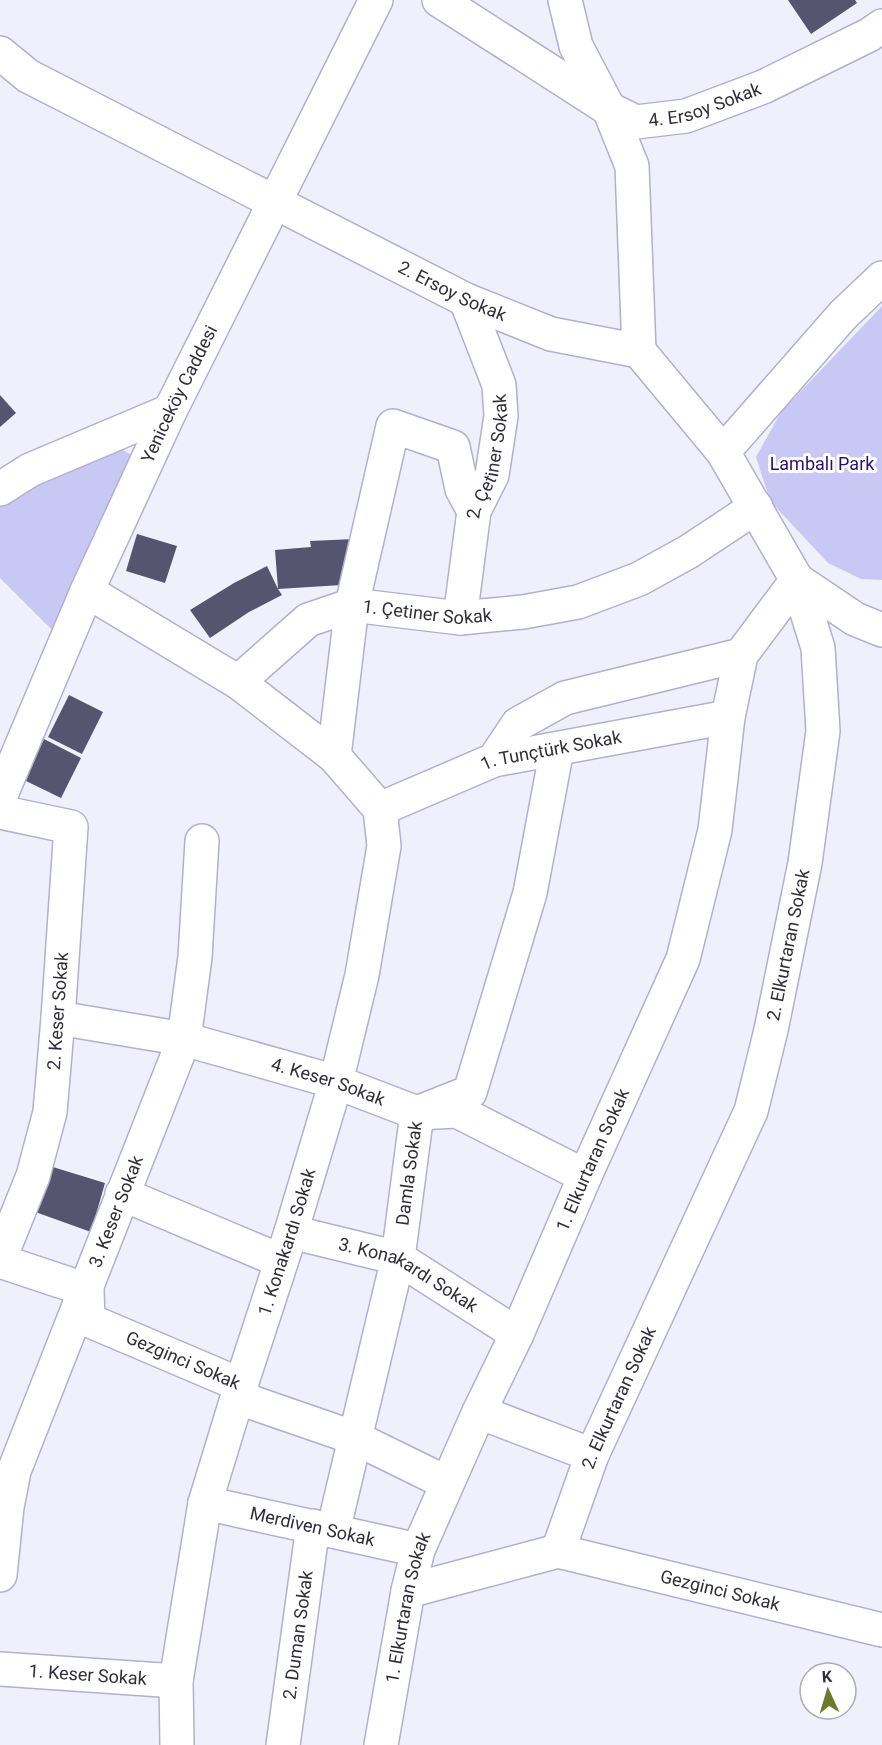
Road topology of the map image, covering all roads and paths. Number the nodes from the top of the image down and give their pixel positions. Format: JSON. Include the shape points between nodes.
{"nodes":[{"id":1,"x":376,"y":0,"type":"edge"},
{"id":2,"x":439,"y":0,"type":"edge"},
{"id":3,"x":565,"y":0,"type":"edge"},
{"id":4,"x":878,"y":38,"type":"edge"},
{"id":5,"x":0,"y":53,"type":"edge"},
{"id":6,"x":609,"y":109,"type":"junction"},
{"id":7,"x":275,"y":202,"type":"junction"},
{"id":8,"x":882,"y":278,"type":"edge"},
{"id":9,"x":466,"y":300,"type":"junction"},
{"id":10,"x":639,"y":351,"type":"junction"},
{"id":11,"x":171,"y":411,"type":"junction"},
{"id":12,"x":723,"y":453,"type":"junction"},
{"id":13,"x":0,"y":489,"type":"edge"},
{"id":14,"x":756,"y":507,"type":"junction"},
{"id":15,"x":474,"y":511,"type":"junction"},
{"id":16,"x":797,"y":579,"type":"junction"},
{"id":17,"x":87,"y":591,"type":"junction"},
{"id":18,"x":352,"y":605,"type":"junction"},
{"id":19,"x":460,"y":618,"type":"junction"},
{"id":20,"x":882,"y":630,"type":"edge"},
{"id":21,"x":741,"y":655,"type":"junction"},
{"id":22,"x":238,"y":682,"type":"junction"},
{"id":23,"x":728,"y":717,"type":"junction"},
{"id":24,"x":557,"y":749,"type":"junction"},
{"id":25,"x":334,"y":756,"type":"junction"},
{"id":26,"x":494,"y":760,"type":"junction"},
{"id":27,"x":0,"y":797,"type":"edge"},
{"id":28,"x":380,"y":809,"type":"junction"},
{"id":29,"x":0,"y":812,"type":"edge"},
{"id":30,"x":202,"y":841,"type":"dead end"},
{"id":31,"x":58,"y":1018,"type":"junction"},
{"id":32,"x":184,"y":1040,"type":"junction"},
{"id":33,"x":336,"y":1082,"type":"junction"},
{"id":34,"x":417,"y":1113,"type":"junction"},
{"id":35,"x":585,"y":1176,"type":"junction"},
{"id":36,"x":122,"y":1194,"type":"junction"},
{"id":37,"x":286,"y":1247,"type":"junction"},
{"id":38,"x":398,"y":1258,"type":"junction"},
{"id":39,"x":0,"y":1260,"type":"edge"},
{"id":40,"x":87,"y":1290,"type":"junction"},
{"id":41,"x":517,"y":1334,"type":"junction"},
{"id":42,"x":241,"y":1385,"type":"junction"},
{"id":43,"x":478,"y":1412,"type":"junction"},
{"id":44,"x":355,"y":1438,"type":"junction"},
{"id":45,"x":592,"y":1455,"type":"junction"},
{"id":46,"x":447,"y":1483,"type":"junction"},
{"id":47,"x":204,"y":1503,"type":"junction"},
{"id":48,"x":323,"y":1528,"type":"junction"},
{"id":49,"x":418,"y":1550,"type":"junction"},
{"id":50,"x":558,"y":1551,"type":"junction"},
{"id":51,"x":0,"y":1575,"type":"edge"},
{"id":52,"x":408,"y":1591,"type":"junction"},
{"id":53,"x":882,"y":1630,"type":"edge"},
{"id":54,"x":0,"y":1669,"type":"edge"},
{"id":55,"x":176,"y":1681,"type":"junction"},
{"id":56,"x":177,"y":1745,"type":"edge"},
{"id":57,"x":283,"y":1745,"type":"edge"},
{"id":58,"x":381,"y":1745,"type":"edge"}],
"edges":[{"from":1,"to":7,"type":"street","name":"Yeniceköy Caddesi"},
{"from":2,"to":6,"type":"street","name":"4. Ersoy Sokak"},
{"from":3,"to":6,"type":"street","via":[[576,46]]},
{"from":4,"to":6,"type":"street","name":"4. Ersoy Sokak","via":[[686,116],[636,122]]},
{"from":5,"to":7,"type":"street","name":"2. Ersoy Sokak","via":[[28,76]]},
{"from":6,"to":10,"type":"street","via":[[632,166]]},
{"from":7,"to":9,"type":"street","name":"2. Ersoy Sokak"},
{"from":7,"to":11,"type":"street","name":"Yeniceköy Caddesi"},
{"from":8,"to":12,"type":"street","via":[[843,315]]},
{"from":9,"to":10,"type":"street","name":"2. Ersoy Sokak","via":[[551,334]]},
{"from":9,"to":15,"type":"street","name":"2. Çetiner Sokak","via":[[499,385],[501,416],[492,475]]},
{"from":10,"to":12,"type":"street","name":"2. Elkurtaran Sokak"},
{"from":11,"to":13,"type":"street","via":[[30,470]]},
{"from":11,"to":17,"type":"street","name":"Yeniceköy Caddesi"},
{"from":12,"to":14,"type":"street","name":"2. Elkurtaran Sokak"},
{"from":14,"to":16,"type":"street","name":"2. Elkurtaran Sokak"},
{"from":14,"to":19,"type":"street","name":"1. Çetiner Sokak","via":[[639,579],[578,602]]},
{"from":15,"to":18,"type":"street","via":[[462,489],[453,447],[393,426]]},
{"from":15,"to":19,"type":"street","name":"2. Çetiner Sokak"},
{"from":16,"to":20,"type":"street","via":[[855,619]]},
{"from":16,"to":21,"type":"street","name":"1. Elkurtaran Sokak"},
{"from":16,"to":45,"type":"street","name":"2. Elkurtaran Sokak","via":[[818,648],[823,731],[805,862],[771,1030],[751,1112]]},
{"from":17,"to":22,"type":"street"},
{"from":17,"to":27,"type":"street","name":"Yeniceköy Caddesi"},
{"from":18,"to":19,"type":"street","name":"1. Çetiner Sokak"},
{"from":18,"to":22,"type":"street","name":"1. Çetiner Sokak","via":[[308,620]]},
{"from":18,"to":25,"type":"street"},
{"from":21,"to":23,"type":"street","name":"1. Elkurtaran Sokak"},
{"from":21,"to":26,"type":"street","via":[[565,698],[518,724]]},
{"from":22,"to":25,"type":"street"},
{"from":23,"to":24,"type":"street","name":"1. Tunçtürk Sokak"},
{"from":23,"to":35,"type":"street","name":"1. Elkurtaran Sokak","via":[[715,830],[683,959]]},
{"from":24,"to":26,"type":"street","name":"1. Tunçtürk Sokak"},
{"from":24,"to":34,"type":"street","name":"Damla Sokak","via":[[530,893],[471,1092]]},
{"from":25,"to":28,"type":"street"},
{"from":26,"to":28,"type":"street","name":"1. Tunçtürk Sokak"},
{"from":28,"to":33,"type":"street","name":"1. Konakardı Sokak","via":[[384,846],[362,975]]},
{"from":29,"to":31,"type":"street","name":"2. Keser Sokak","via":[[71,827]]},
{"from":30,"to":32,"type":"street","name":"3. Keser Sokak","via":[[195,957]]},
{"from":31,"to":32,"type":"street","name":"4. Keser Sokak"},
{"from":31,"to":39,"type":"street","name":"2. Keser Sokak","via":[[50,1112],[33,1176]]},
{"from":32,"to":33,"type":"street","name":"4. Keser Sokak"},
{"from":32,"to":36,"type":"street","name":"3. Keser Sokak"},
{"from":33,"to":34,"type":"street","name":"4. Keser Sokak"},
{"from":33,"to":37,"type":"street","name":"1. Konakardı Sokak"},
{"from":34,"to":35,"type":"street","name":"4. Keser Sokak","via":[[457,1112]]},
{"from":34,"to":38,"type":"street","name":"Damla Sokak"},
{"from":35,"to":41,"type":"street","name":"1. Elkurtaran Sokak"},
{"from":36,"to":37,"type":"street","name":"3. Konakardı Sokak"},
{"from":36,"to":40,"type":"street","name":"3. Keser Sokak"},
{"from":37,"to":38,"type":"street","name":"3. Konakardı Sokak"},
{"from":37,"to":42,"type":"street","name":"1. Konakardı Sokak"},
{"from":38,"to":41,"type":"street","name":"3. Konakardı Sokak"},
{"from":38,"to":44,"type":"street","name":"Damla Sokak"},
{"from":39,"to":40,"type":"street"},
{"from":40,"to":42,"type":"street","name":"Gezginci Sokak","via":[[88,1320]]},
{"from":40,"to":51,"type":"street","name":"3. Keser Sokak","via":[[14,1471]]},
{"from":41,"to":43,"type":"street","name":"1. Elkurtaran Sokak"},
{"from":42,"to":44,"type":"street","name":"Gezginci Sokak","via":[[245,1400]]},
{"from":42,"to":47,"type":"street","name":"1. Konakardı Sokak"},
{"from":43,"to":45,"type":"street"},
{"from":43,"to":46,"type":"street","name":"1. Elkurtaran Sokak"},
{"from":44,"to":46,"type":"street","name":"Gezginci Sokak"},
{"from":44,"to":48,"type":"street","name":"Damla Sokak"},
{"from":45,"to":50,"type":"street","name":"2. Elkurtaran Sokak"},
{"from":46,"to":49,"type":"street","name":"1. Elkurtaran Sokak"},
{"from":47,"to":48,"type":"street","name":"Merdiven Sokak"},
{"from":47,"to":55,"type":"street","name":"1. Konakardı Sokak"},
{"from":48,"to":49,"type":"street","name":"Merdiven Sokak"},
{"from":48,"to":57,"type":"street","name":"2. Duman Sokak"},
{"from":49,"to":52,"type":"street","name":"1. Elkurtaran Sokak"},
{"from":50,"to":52,"type":"street"},
{"from":50,"to":53,"type":"street","name":"Gezginci Sokak"},
{"from":52,"to":58,"type":"street","name":"1. Elkurtaran Sokak"},
{"from":54,"to":55,"type":"street","name":"1. Keser Sokak"},
{"from":55,"to":56,"type":"street","name":"1. Konakardı Sokak"}]}
